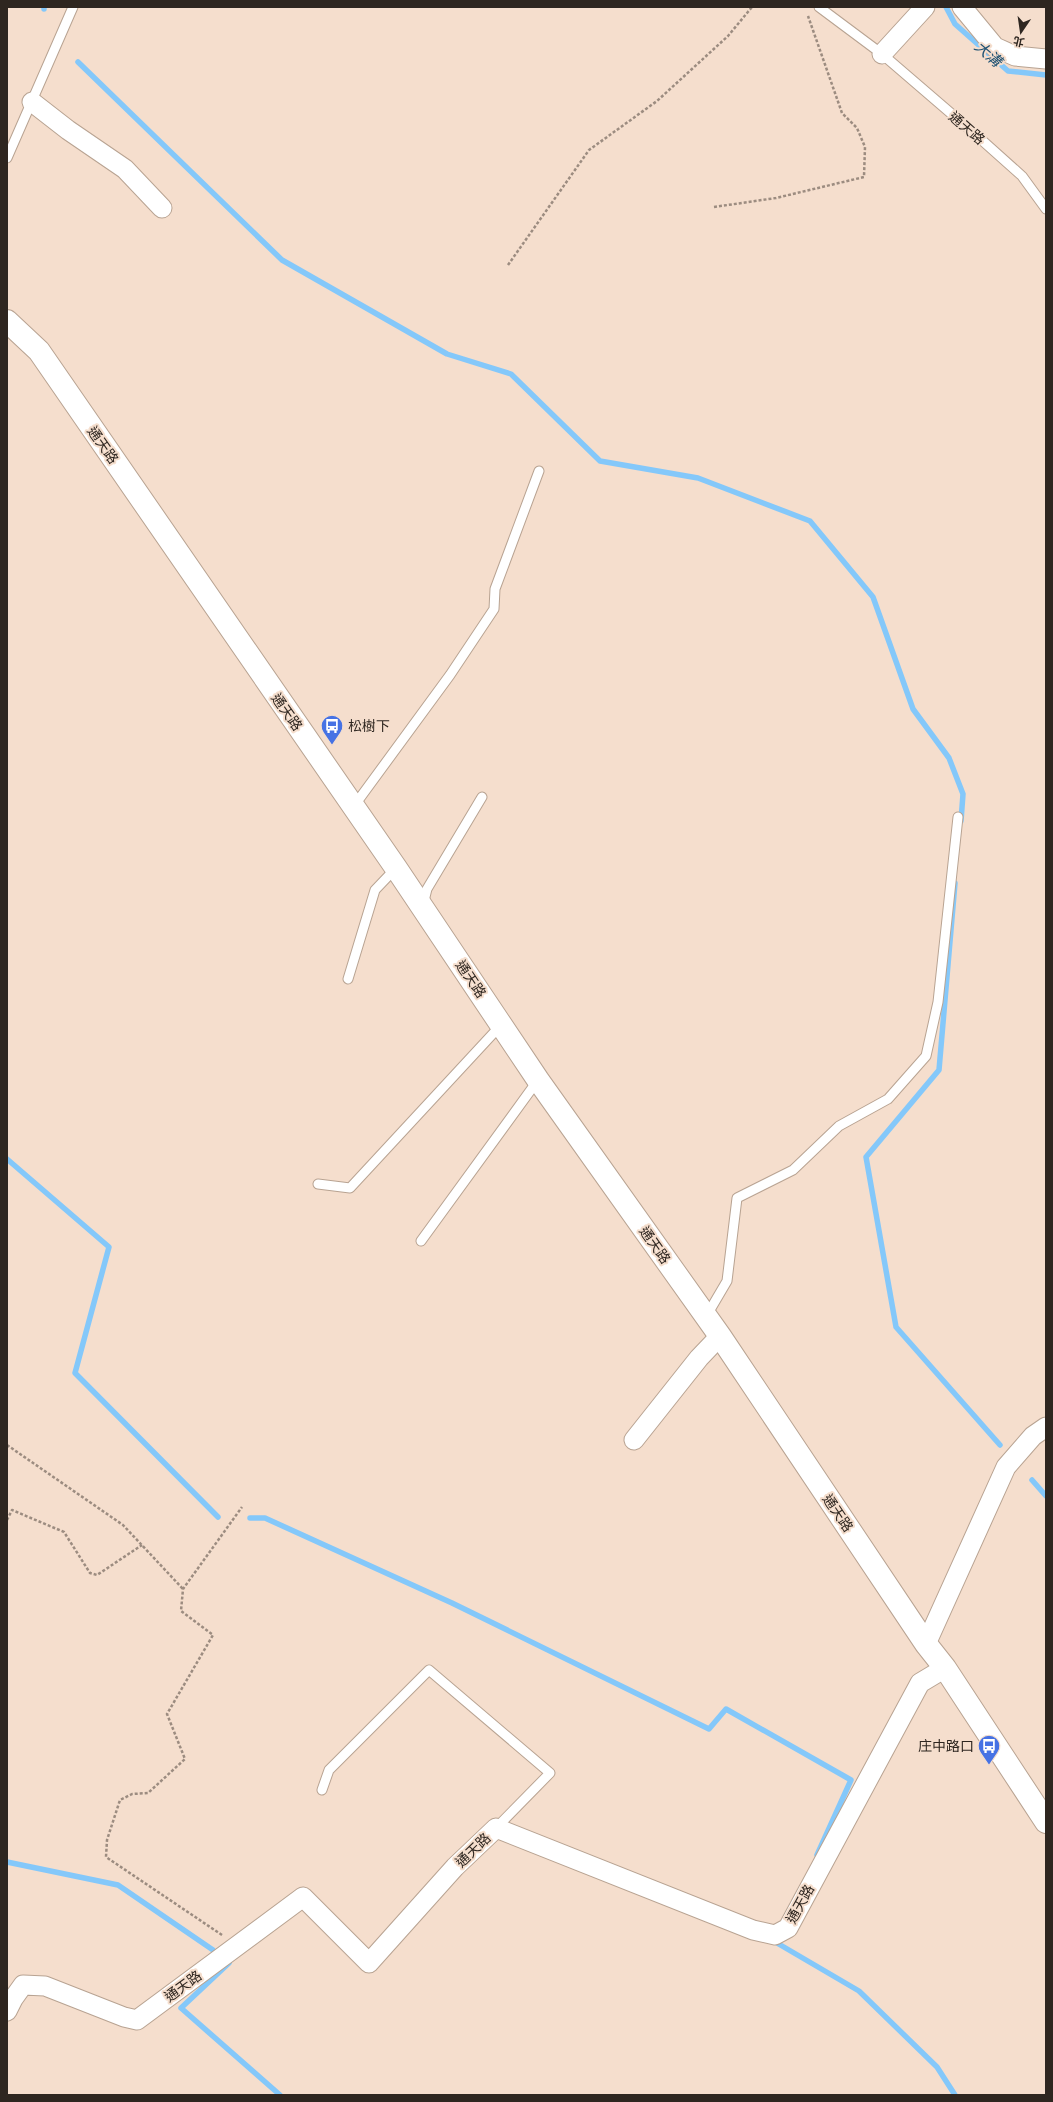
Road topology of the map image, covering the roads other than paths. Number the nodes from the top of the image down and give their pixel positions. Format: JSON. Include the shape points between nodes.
{"nodes":[{"id":1,"x":72,"y":7,"type":"edge"},
{"id":2,"x":819,"y":7,"type":"edge"},
{"id":3,"x":925,"y":7,"type":"edge"},
{"id":4,"x":962,"y":7,"type":"edge"},
{"id":5,"x":882,"y":54,"type":"junction"},
{"id":6,"x":1046,"y":59,"type":"edge"},
{"id":7,"x":32,"y":102,"type":"junction"},
{"id":8,"x":7,"y":158,"type":"edge"},
{"id":9,"x":162,"y":208,"type":"dead end"},
{"id":10,"x":1046,"y":208,"type":"edge"},
{"id":11,"x":7,"y":322,"type":"edge"},
{"id":12,"x":539,"y":471,"type":"dead end"},
{"id":13,"x":482,"y":797,"type":"dead end"},
{"id":14,"x":353,"y":807,"type":"junction"},
{"id":15,"x":958,"y":817,"type":"dead end"},
{"id":16,"x":396,"y":868,"type":"junction"},
{"id":17,"x":422,"y":906,"type":"junction"},
{"id":18,"x":348,"y":979,"type":"dead end"},
{"id":19,"x":502,"y":1026,"type":"junction"},
{"id":20,"x":538,"y":1080,"type":"junction"},
{"id":21,"x":318,"y":1184,"type":"dead end"},
{"id":22,"x":421,"y":1241,"type":"dead end"},
{"id":23,"x":706,"y":1316,"type":"junction"},
{"id":24,"x":720,"y":1336,"type":"junction"},
{"id":25,"x":1046,"y":1427,"type":"edge"},
{"id":26,"x":634,"y":1440,"type":"dead end"},
{"id":27,"x":926,"y":1644,"type":"junction"},
{"id":28,"x":945,"y":1668,"type":"junction"},
{"id":29,"x":322,"y":1790,"type":"dead end"},
{"id":30,"x":1046,"y":1822,"type":"edge"},
{"id":31,"x":496,"y":1828,"type":"junction"},
{"id":32,"x":7,"y":2011,"type":"edge"}],
"edges":[{"from":1,"to":7,"type":"lane"},
{"from":2,"to":5,"type":"lane","name":"通天路"},
{"from":3,"to":5,"type":"street"},
{"from":4,"to":6,"type":"street","via":[[995,47],[1015,56]]},
{"from":5,"to":10,"type":"lane","name":"通天路","via":[[1022,176]]},
{"from":7,"to":8,"type":"lane"},
{"from":7,"to":9,"type":"street","via":[[125,169]]},
{"from":11,"to":14,"type":"street","name":"通天路","via":[[39,351]]},
{"from":12,"to":14,"type":"lane","via":[[495,589],[494,609],[450,675]]},
{"from":13,"to":17,"type":"lane","via":[[427,889]]},
{"from":14,"to":16,"type":"street","name":"通天路"},
{"from":15,"to":23,"type":"lane","via":[[938,1002],[926,1056],[888,1099],[838,1126],[793,1170],[737,1198],[727,1281]]},
{"from":16,"to":17,"type":"street","name":"通天路"},
{"from":16,"to":18,"type":"lane","via":[[375,890]]},
{"from":17,"to":19,"type":"street","name":"通天路"},
{"from":19,"to":20,"type":"street","name":"通天路"},
{"from":19,"to":21,"type":"lane","via":[[350,1188]]},
{"from":20,"to":22,"type":"lane"},
{"from":20,"to":23,"type":"street","name":"通天路"},
{"from":23,"to":24,"type":"street","name":"通天路"},
{"from":24,"to":26,"type":"street","via":[[699,1358]]},
{"from":24,"to":27,"type":"street","name":"通天路"},
{"from":25,"to":27,"type":"street","via":[[1033,1436],[1006,1467]]},
{"from":27,"to":28,"type":"street","name":"通天路"},
{"from":28,"to":30,"type":"street","name":"通天路"},
{"from":28,"to":31,"type":"street","name":"通天路","via":[[920,1683],[788,1928],[775,1935],[753,1930]]},
{"from":29,"to":31,"type":"lane","via":[[329,1770],[429,1670],[550,1773]]},
{"from":31,"to":32,"type":"street","name":"通天路","via":[[454,1867],[369,1963],[303,1897],[137,2020],[45,1986],[23,1985]]}]}
